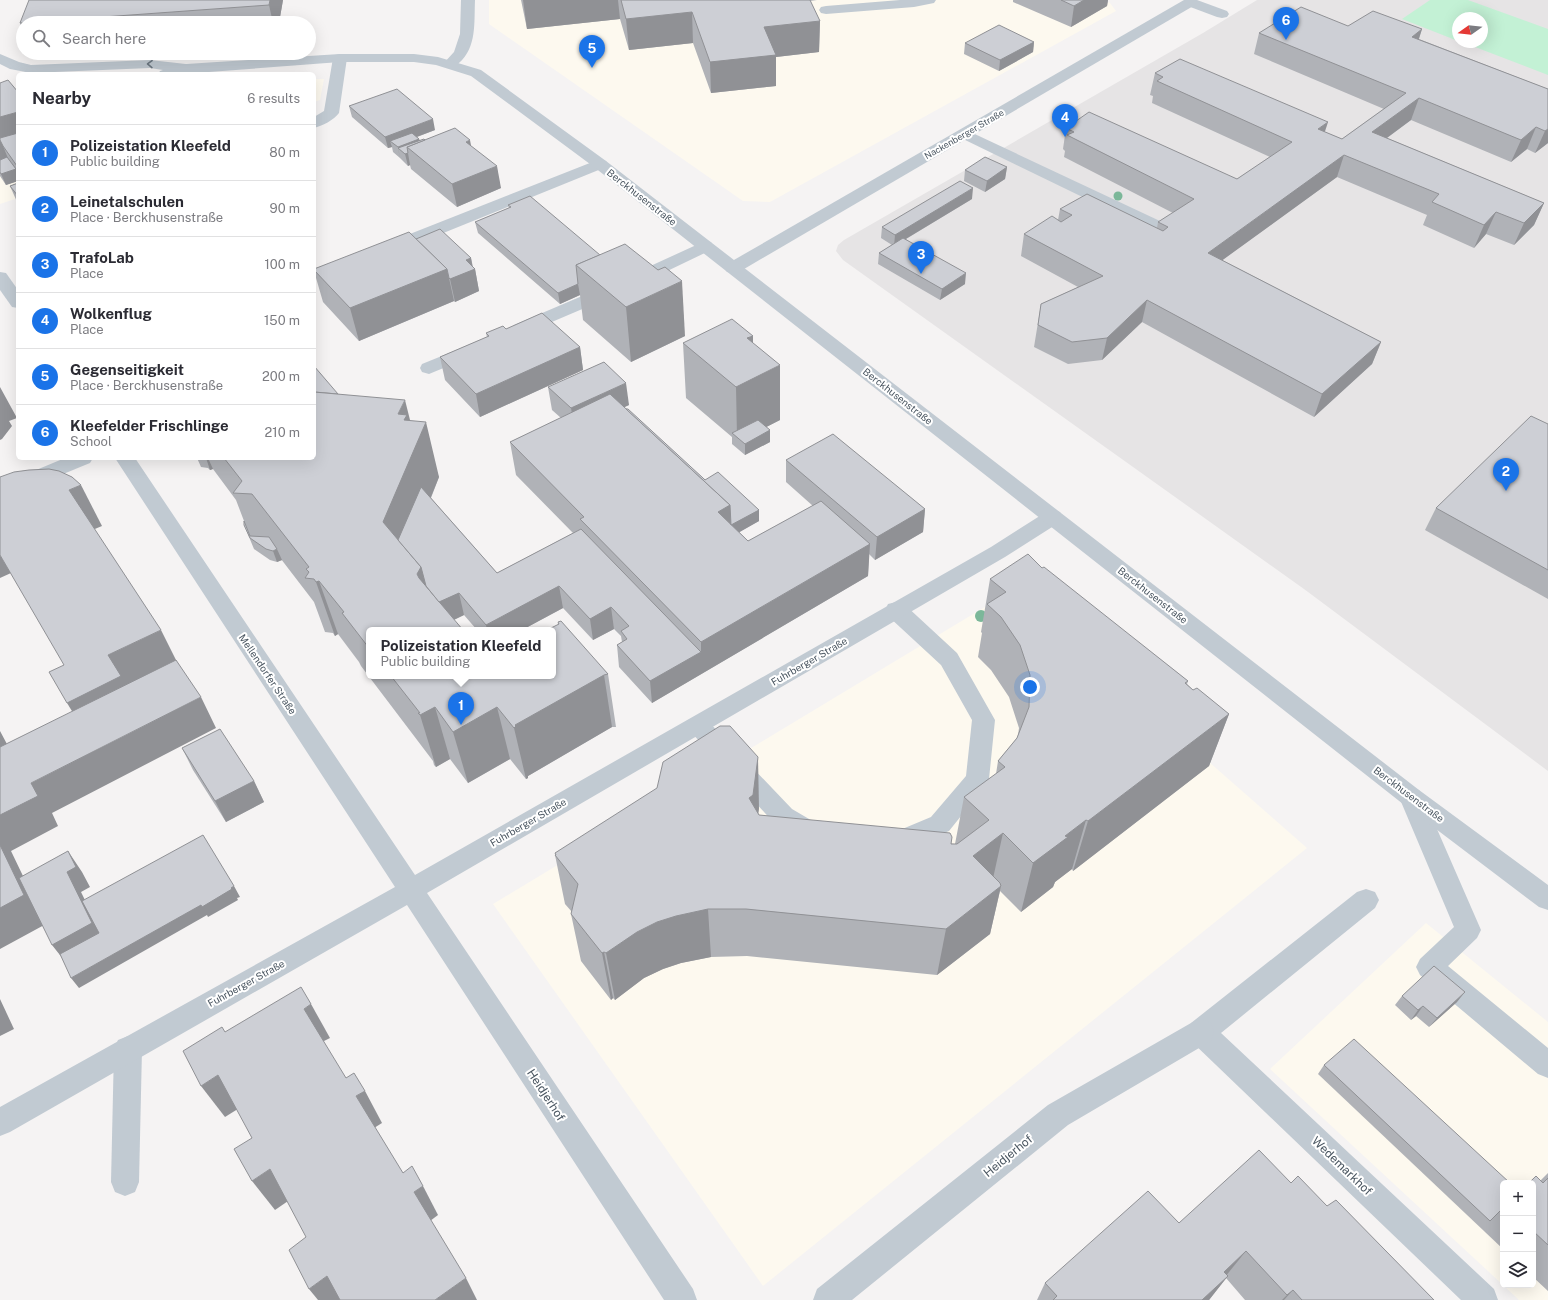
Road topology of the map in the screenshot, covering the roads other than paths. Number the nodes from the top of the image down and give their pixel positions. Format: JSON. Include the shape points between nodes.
{"nodes":[{"id":1,"x":468,"y":0,"type":"edge"},
{"id":2,"x":929,"y":0,"type":"edge"},
{"id":3,"x":1188,"y":1,"type":"edge"},
{"id":4,"x":826,"y":10,"type":"dead end"},
{"id":5,"x":1222,"y":14,"type":"dead end"},
{"id":6,"x":0,"y":58,"type":"edge"},
{"id":7,"x":340,"y":58,"type":"junction"},
{"id":8,"x":310,"y":60,"type":"edge"},
{"id":9,"x":316,"y":60,"type":"edge"},
{"id":10,"x":450,"y":64,"type":"junction"},
{"id":11,"x":188,"y":68,"type":"junction"},
{"id":12,"x":173,"y":72,"type":"edge"},
{"id":13,"x":316,"y":122,"type":"edge"},
{"id":14,"x":964,"y":134,"type":"junction"},
{"id":15,"x":600,"y":164,"type":"junction"},
{"id":16,"x":1171,"y":233,"type":"edge"},
{"id":17,"x":705,"y":246,"type":"junction"},
{"id":18,"x":373,"y":255,"type":"edge"},
{"id":19,"x":733,"y":268,"type":"junction"},
{"id":20,"x":0,"y":278,"type":"edge"},
{"id":21,"x":16,"y":301,"type":"edge"},
{"id":22,"x":507,"y":335,"type":"edge"},
{"id":23,"x":486,"y":344,"type":"edge"},
{"id":24,"x":429,"y":368,"type":"dead end"},
{"id":25,"x":78,"y":460,"type":"edge"},
{"id":26,"x":126,"y":460,"type":"edge"},
{"id":27,"x":0,"y":493,"type":"edge"},
{"id":28,"x":1053,"y":517,"type":"junction"},
{"id":29,"x":896,"y":610,"type":"junction"},
{"id":30,"x":698,"y":725,"type":"junction"},
{"id":31,"x":1412,"y":797,"type":"junction"},
{"id":32,"x":834,"y":842,"type":"edge"},
{"id":33,"x":878,"y":846,"type":"edge"},
{"id":34,"x":411,"y":890,"type":"junction"},
{"id":35,"x":1548,"y":899,"type":"edge"},
{"id":36,"x":1366,"y":900,"type":"dead end"},
{"id":37,"x":1201,"y":1032,"type":"junction"},
{"id":38,"x":128,"y":1049,"type":"junction"},
{"id":39,"x":1548,"y":1065,"type":"edge"},
{"id":40,"x":0,"y":1122,"type":"edge"},
{"id":41,"x":125,"y":1182,"type":"dead end"},
{"id":42,"x":682,"y":1300,"type":"edge"},
{"id":43,"x":828,"y":1300,"type":"edge"},
{"id":44,"x":1483,"y":1300,"type":"edge"}],
"edges":[{"from":1,"to":10,"type":"street","via":[[467,34],[461,54]]},
{"from":2,"to":4,"type":"street"},
{"from":3,"to":5,"type":"street"},
{"from":3,"to":14,"type":"street","name":"Nackenberger Straße"},
{"from":11,"to":6,"type":"street","name":"Berckhusenstraße","one_way":true,"via":[[150,64],[31,69],[16,66]]},
{"from":7,"to":9,"type":"street","name":"Berckhusenstraße"},
{"from":7,"to":10,"type":"street","name":"Berckhusenstraße","via":[[414,58]]},
{"from":7,"to":13,"type":"street","via":[[330,113]]},
{"from":8,"to":11,"type":"street","name":"Berckhusenstraße"},
{"from":10,"to":15,"type":"street","name":"Berckhusenstraße","via":[[476,73]]},
{"from":11,"to":12,"type":"street","name":"Berckhusenstraße"},
{"from":14,"to":16,"type":"street"},
{"from":14,"to":19,"type":"street","name":"Nackenberger Straße"},
{"from":15,"to":17,"type":"street","name":"Berckhusenstraße"},
{"from":15,"to":18,"type":"street"},
{"from":17,"to":19,"type":"street","name":"Berckhusenstraße"},
{"from":17,"to":22,"type":"street","via":[[628,283]]},
{"from":19,"to":28,"type":"street","name":"Berckhusenstraße"},
{"from":20,"to":21,"type":"street"},
{"from":23,"to":24,"type":"street"},
{"from":25,"to":27,"type":"street"},
{"from":26,"to":34,"type":"street","name":"Mellendorfer Straße"},
{"from":28,"to":29,"type":"street","name":"Fuhrberger Straße","via":[[998,552]]},
{"from":28,"to":31,"type":"street","name":"Berckhusenstraße"},
{"from":29,"to":30,"type":"street","name":"Fuhrberger Straße"},
{"from":29,"to":33,"type":"street","via":[[949,659],[984,720],[977,779],[940,824],[885,847]]},
{"from":30,"to":32,"type":"street","via":[[782,816],[827,842]]},
{"from":30,"to":34,"type":"street","name":"Fuhrberger Straße"},
{"from":31,"to":35,"type":"street","name":"Berckhusenstraße"},
{"from":31,"to":39,"type":"street","via":[[1468,930],[1429,967]]},
{"from":34,"to":38,"type":"street","name":"Fuhrberger Straße"},
{"from":34,"to":42,"type":"street","name":"Heidjerhof"},
{"from":36,"to":37,"type":"street","name":"Heidjerhof"},
{"from":37,"to":43,"type":"street","name":"Heidjerhof","via":[[1058,1115]]},
{"from":37,"to":44,"type":"street","name":"Wedemarkhof"},
{"from":38,"to":40,"type":"street","name":"Fuhrberger Straße"},
{"from":38,"to":41,"type":"street"}]}
